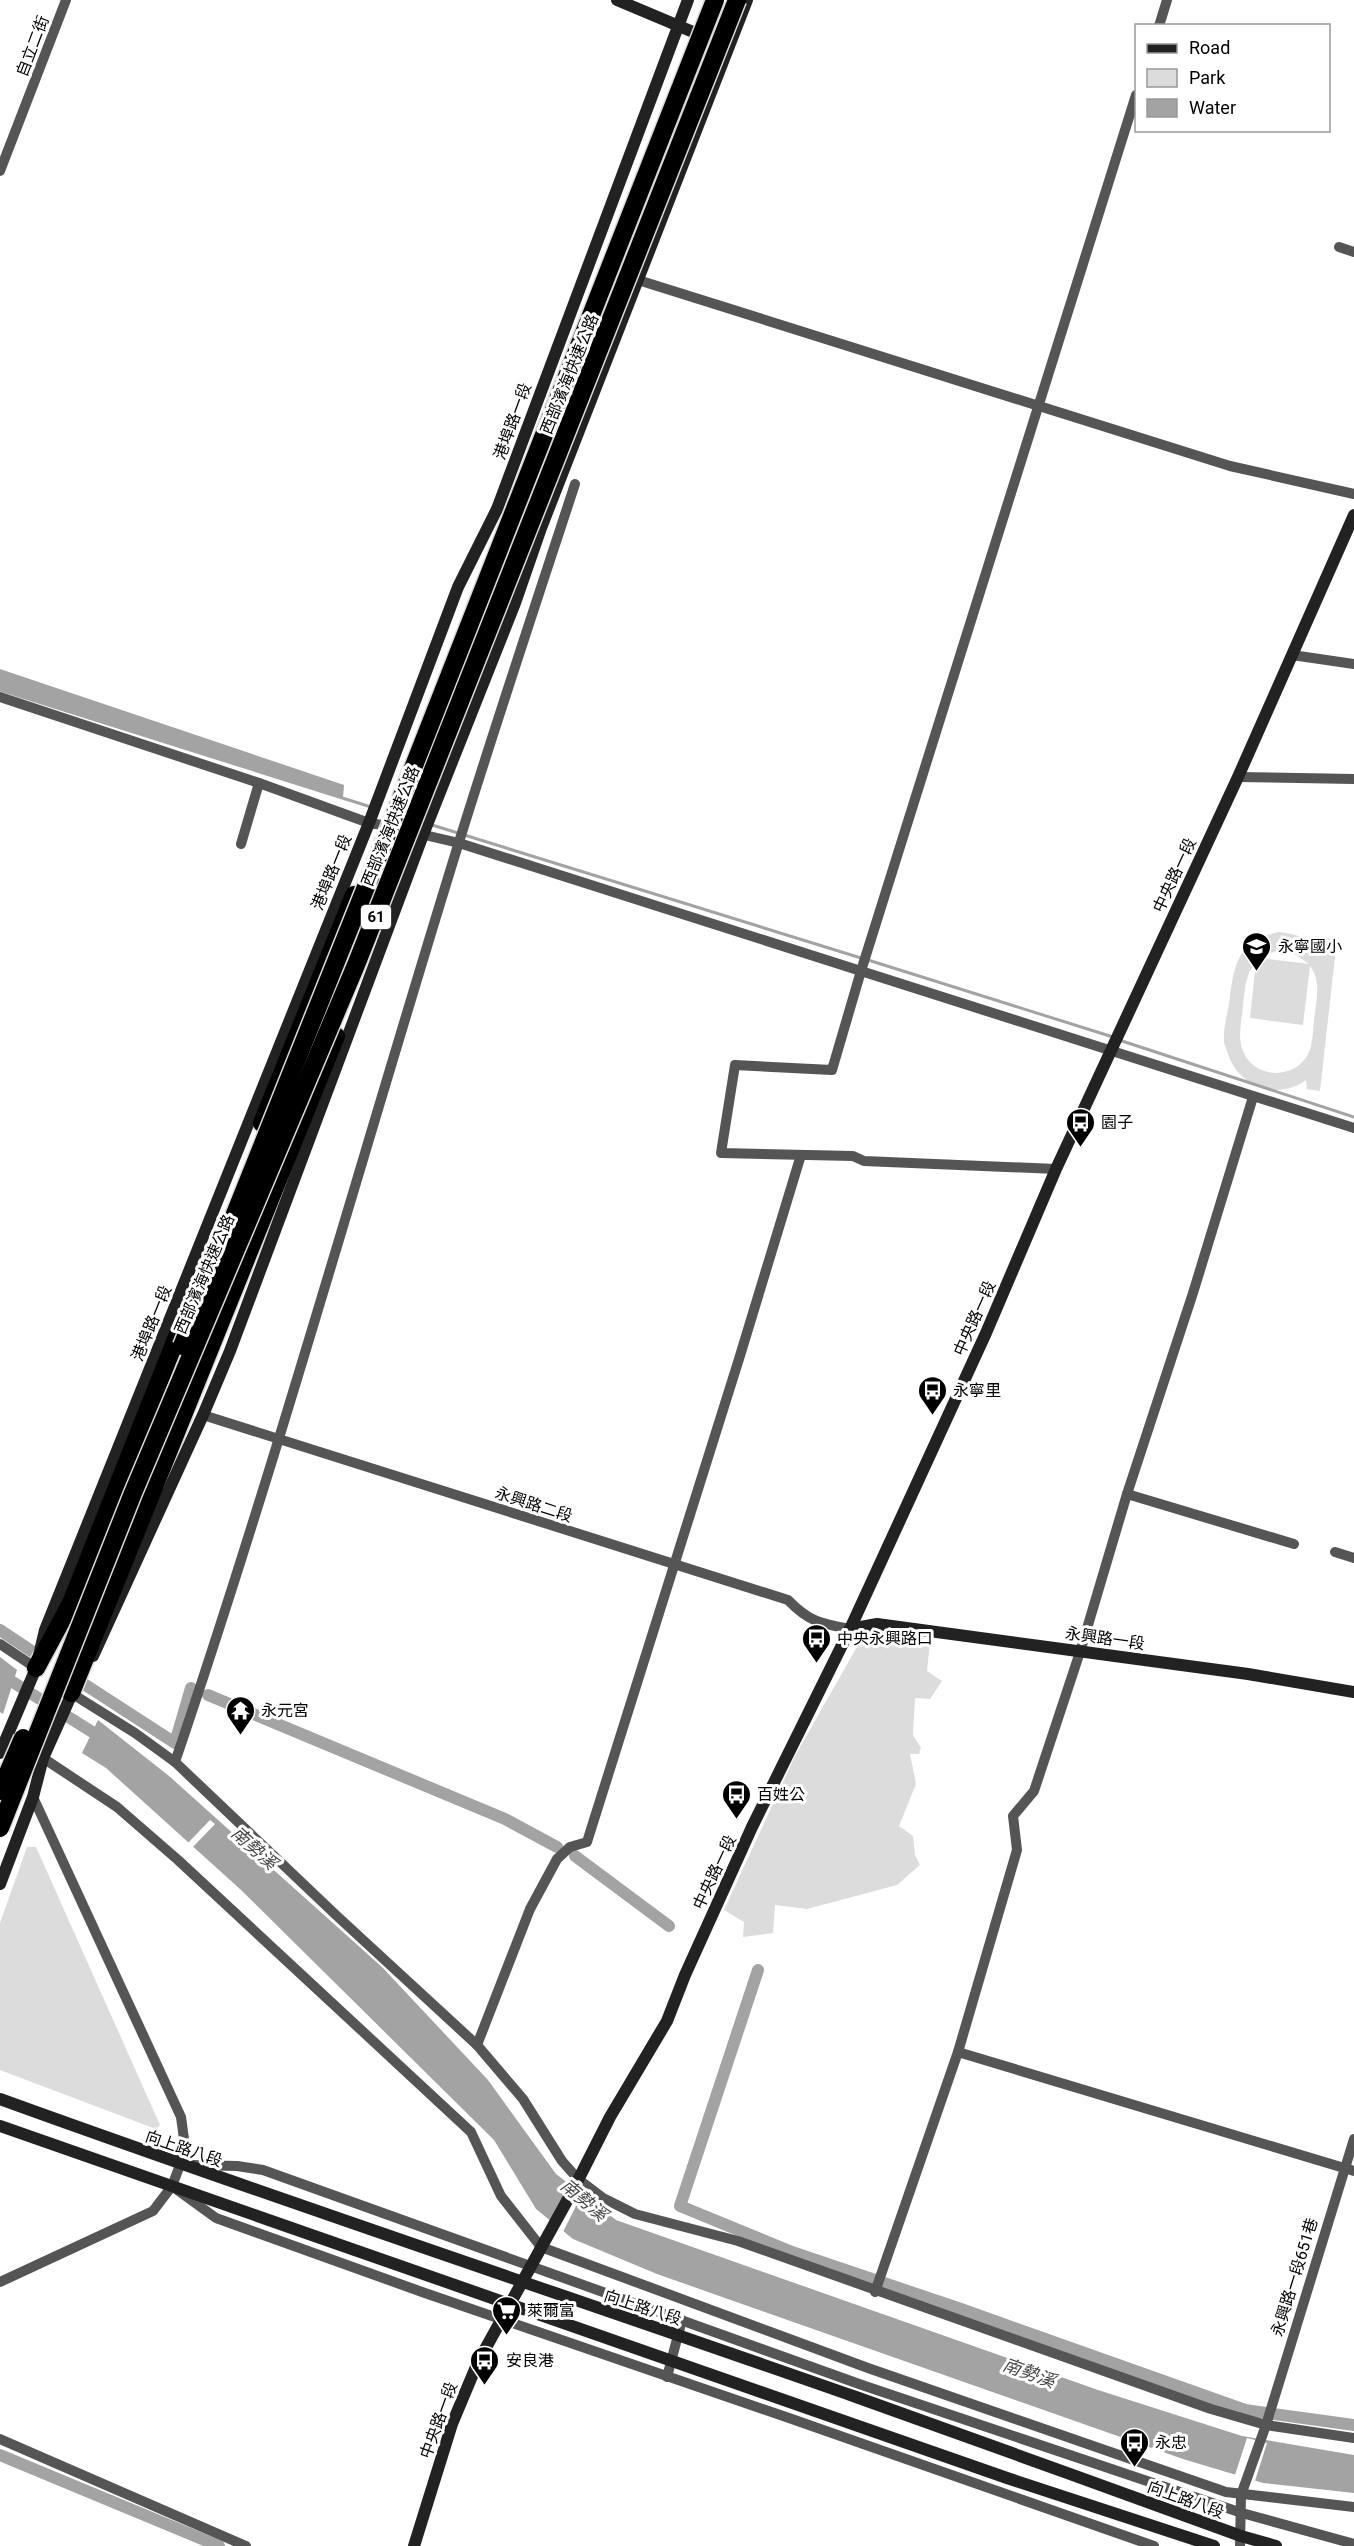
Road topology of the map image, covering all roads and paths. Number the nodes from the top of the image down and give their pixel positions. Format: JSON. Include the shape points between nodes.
{"nodes":[{"id":1,"x":66,"y":0,"type":"edge"},
{"id":2,"x":617,"y":0,"type":"edge"},
{"id":3,"x":688,"y":0,"type":"edge"},
{"id":4,"x":715,"y":0,"type":"edge"},
{"id":5,"x":737,"y":0,"type":"edge"},
{"id":6,"x":747,"y":0,"type":"edge"},
{"id":7,"x":1167,"y":0,"type":"edge"},
{"id":8,"x":1160,"y":24,"type":"edge"},
{"id":9,"x":678,"y":25,"type":"junction"},
{"id":10,"x":728,"y":48,"type":"junction"},
{"id":11,"x":1135,"y":101,"type":"edge"},
{"id":12,"x":0,"y":171,"type":"edge"},
{"id":13,"x":1338,"y":247,"type":"dead end"},
{"id":14,"x":1354,"y":252,"type":"edge"},
{"id":15,"x":638,"y":280,"type":"junction"},
{"id":16,"x":1037,"y":407,"type":"junction"},
{"id":17,"x":575,"y":484,"type":"dead end"},
{"id":18,"x":1354,"y":494,"type":"edge"},
{"id":19,"x":497,"y":509,"type":"junction"},
{"id":20,"x":1354,"y":515,"type":"edge"},
{"id":21,"x":540,"y":528,"type":"junction"},
{"id":22,"x":479,"y":631,"type":"junction"},
{"id":23,"x":1292,"y":655,"type":"junction"},
{"id":24,"x":1354,"y":664,"type":"edge"},
{"id":25,"x":0,"y":697,"type":"edge"},
{"id":26,"x":1238,"y":777,"type":"junction"},
{"id":27,"x":1354,"y":779,"type":"edge"},
{"id":28,"x":259,"y":783,"type":"junction"},
{"id":29,"x":369,"y":823,"type":"junction"},
{"id":30,"x":400,"y":828,"type":"junction"},
{"id":31,"x":423,"y":835,"type":"junction"},
{"id":32,"x":459,"y":843,"type":"junction"},
{"id":33,"x":241,"y":844,"type":"dead end"},
{"id":34,"x":382,"y":847,"type":"junction"},
{"id":35,"x":356,"y":965,"type":"junction"},
{"id":36,"x":861,"y":971,"type":"junction"},
{"id":37,"x":1111,"y":1052,"type":"junction"},
{"id":38,"x":1253,"y":1097,"type":"junction"},
{"id":39,"x":1354,"y":1128,"type":"edge"},
{"id":40,"x":801,"y":1155,"type":"junction"},
{"id":41,"x":1056,"y":1169,"type":"junction"},
{"id":42,"x":203,"y":1415,"type":"junction"},
{"id":43,"x":280,"y":1439,"type":"junction"},
{"id":44,"x":1127,"y":1494,"type":"junction"},
{"id":45,"x":1294,"y":1544,"type":"dead end"},
{"id":46,"x":1335,"y":1552,"type":"dead end"},
{"id":47,"x":1354,"y":1558,"type":"edge"},
{"id":48,"x":673,"y":1564,"type":"junction"},
{"id":49,"x":100,"y":1587,"type":"junction"},
{"id":50,"x":850,"y":1629,"type":"junction"},
{"id":51,"x":0,"y":1644,"type":"edge"},
{"id":52,"x":1080,"y":1652,"type":"junction"},
{"id":53,"x":36,"y":1668,"type":"junction"},
{"id":54,"x":1354,"y":1692,"type":"edge"},
{"id":55,"x":70,"y":1694,"type":"junction"},
{"id":56,"x":4,"y":1733,"type":"edge"},
{"id":57,"x":0,"y":1753,"type":"edge"},
{"id":58,"x":43,"y":1758,"type":"junction"},
{"id":59,"x":175,"y":1762,"type":"junction"},
{"id":60,"x":0,"y":1785,"type":"edge"},
{"id":61,"x":0,"y":1791,"type":"edge"},
{"id":62,"x":33,"y":1797,"type":"junction"},
{"id":63,"x":0,"y":1828,"type":"edge"},
{"id":64,"x":0,"y":1884,"type":"edge"},
{"id":65,"x":477,"y":2044,"type":"junction"},
{"id":66,"x":958,"y":2052,"type":"junction"},
{"id":67,"x":0,"y":2099,"type":"edge"},
{"id":68,"x":0,"y":2126,"type":"edge"},
{"id":69,"x":1354,"y":2139,"type":"edge"},
{"id":70,"x":180,"y":2165,"type":"junction"},
{"id":71,"x":1349,"y":2169,"type":"edge"},
{"id":72,"x":576,"y":2184,"type":"junction"},
{"id":73,"x":172,"y":2186,"type":"junction"},
{"id":74,"x":541,"y":2247,"type":"junction"},
{"id":75,"x":531,"y":2267,"type":"junction"},
{"id":76,"x":0,"y":2282,"type":"edge"},
{"id":77,"x":522,"y":2283,"type":"junction"},
{"id":78,"x":875,"y":2292,"type":"junction"},
{"id":79,"x":510,"y":2304,"type":"junction"},
{"id":80,"x":501,"y":2319,"type":"junction"},
{"id":81,"x":682,"y":2320,"type":"junction"},
{"id":82,"x":678,"y":2336,"type":"junction"},
{"id":83,"x":671,"y":2359,"type":"junction"},
{"id":84,"x":667,"y":2377,"type":"junction"},
{"id":85,"x":1266,"y":2425,"type":"junction"},
{"id":86,"x":1354,"y":2438,"type":"edge"},
{"id":87,"x":0,"y":2439,"type":"edge"},
{"id":88,"x":1241,"y":2495,"type":"junction"},
{"id":89,"x":1354,"y":2507,"type":"edge"},
{"id":90,"x":1242,"y":2513,"type":"junction"},
{"id":91,"x":1241,"y":2541,"type":"edge"},
{"id":92,"x":1354,"y":2544,"type":"edge"},
{"id":93,"x":246,"y":2546,"type":"edge"},
{"id":94,"x":414,"y":2546,"type":"edge"},
{"id":95,"x":1154,"y":2546,"type":"edge"},
{"id":96,"x":1214,"y":2546,"type":"edge"},
{"id":97,"x":1276,"y":2546,"type":"edge"}],
"edges":[{"from":1,"to":12,"type":"street","name":"自立二街"},
{"from":2,"to":9,"type":"street"},
{"from":3,"to":9,"type":"street","name":"港埠路一段"},
{"from":4,"to":34,"type":"highway","name":"西部濱海快速公路","number":"61","bridge":true},
{"from":5,"to":35,"type":"highway","name":"西部濱海快速公路","number":"61","bridge":true},
{"from":6,"to":10,"type":"street"},
{"from":7,"to":8,"type":"street"},
{"from":9,"to":10,"type":"street"},
{"from":9,"to":19,"type":"street","name":"港埠路一段"},
{"from":10,"to":15,"type":"street"},
{"from":11,"to":16,"type":"street"},
{"from":13,"to":14,"type":"street"},
{"from":15,"to":16,"type":"street"},
{"from":15,"to":21,"type":"street"},
{"from":16,"to":18,"type":"street","via":[[1230,466]]},
{"from":16,"to":36,"type":"street"},
{"from":17,"to":32,"type":"street"},
{"from":19,"to":22,"type":"street"},
{"from":19,"to":29,"type":"street","name":"港埠路一段","via":[[458,587]]},
{"from":20,"to":23,"type":"street","name":"中央路一段"},
{"from":21,"to":22,"type":"street"},
{"from":21,"to":31,"type":"street","via":[[515,603]]},
{"from":22,"to":30,"type":"street"},
{"from":23,"to":24,"type":"street"},
{"from":23,"to":26,"type":"street","name":"中央路一段"},
{"from":25,"to":28,"type":"street"},
{"from":26,"to":27,"type":"street"},
{"from":26,"to":37,"type":"street","name":"中央路一段"},
{"from":28,"to":29,"type":"street"},
{"from":28,"to":33,"type":"street"},
{"from":29,"to":30,"type":"street"},
{"from":29,"to":53,"type":"street","name":"港埠路一段","via":[[45,1630]]},
{"from":30,"to":31,"type":"street"},
{"from":30,"to":49,"type":"street"},
{"from":31,"to":32,"type":"street"},
{"from":31,"to":42,"type":"street","via":[[242,1321]]},
{"from":32,"to":36,"type":"street"},
{"from":32,"to":43,"type":"street"},
{"from":34,"to":53,"type":"highway","bridge":true,"via":[[367,867],[338,930],[71,1603]]},
{"from":34,"to":61,"type":"highway","name":"西部濱海快速公路","number":"61","bridge":true,"via":[[59,1654]]},
{"from":35,"to":55,"type":"highway","bridge":true,"via":[[338,1028]]},
{"from":35,"to":63,"type":"highway","name":"西部濱海快速公路","number":"61","bridge":true,"via":[[133,1493]]},
{"from":36,"to":37,"type":"street"},
{"from":36,"to":40,"type":"street","via":[[832,1070],[735,1065],[721,1153]]},
{"from":37,"to":38,"type":"street"},
{"from":37,"to":41,"type":"street","name":"中央路一段"},
{"from":38,"to":39,"type":"street"},
{"from":38,"to":44,"type":"street"},
{"from":40,"to":41,"type":"street"},
{"from":40,"to":48,"type":"street"},
{"from":41,"to":50,"type":"street","name":"中央路一段","via":[[986,1333]]},
{"from":42,"to":43,"type":"street","name":"永興路二段"},
{"from":42,"to":55,"type":"street","via":[[103,1638]]},
{"from":43,"to":48,"type":"street","name":"永興路二段"},
{"from":43,"to":59,"type":"street"},
{"from":44,"to":45,"type":"street"},
{"from":44,"to":52,"type":"street"},
{"from":46,"to":47,"type":"street"},
{"from":48,"to":50,"type":"street","name":"永興路二段","via":[[788,1600],[815,1622]]},
{"from":48,"to":65,"type":"street","via":[[587,1842],[570,1847],[557,1859],[530,1909]]},
{"from":49,"to":55,"type":"street","via":[[76,1659]]},
{"from":49,"to":60,"type":"street","via":[[42,1729]]},
{"from":50,"to":52,"type":"street","name":"永興路一段","via":[[877,1624]]},
{"from":50,"to":72,"type":"street","name":"中央路一段","via":[[752,1827],[667,2021]]},
{"from":51,"to":53,"type":"street"},
{"from":52,"to":54,"type":"street","name":"永興路一段"},
{"from":52,"to":66,"type":"street","via":[[1034,1791],[1012,1816],[1017,1850]]},
{"from":53,"to":56,"type":"street","name":"港埠路一段"},
{"from":55,"to":58,"type":"street"},
{"from":55,"to":59,"type":"street"},
{"from":56,"to":57,"type":"street","name":"港埠路一段"},
{"from":58,"to":62,"type":"street"},
{"from":58,"to":74,"type":"street","via":[[117,1807],[161,1845],[471,2132],[501,2196]]},
{"from":59,"to":65,"type":"street"},
{"from":62,"to":64,"type":"street"},
{"from":62,"to":70,"type":"street","via":[[181,2117],[184,2139]]},
{"from":65,"to":72,"type":"street","via":[[522,2099]]},
{"from":66,"to":71,"type":"street"},
{"from":66,"to":78,"type":"street"},
{"from":67,"to":70,"type":"street","name":"向上路八段"},
{"from":68,"to":73,"type":"street"},
{"from":69,"to":71,"type":"street","name":"永興路一段651巷"},
{"from":70,"to":73,"type":"street"},
{"from":70,"to":75,"type":"street","via":[[262,2170]]},
{"from":70,"to":77,"type":"street","name":"向上路八段"},
{"from":71,"to":85,"type":"street","name":"永興路一段651巷"},
{"from":72,"to":74,"type":"street","name":"中央路一段"},
{"from":72,"to":78,"type":"street","via":[[635,2214],[738,2241]]},
{"from":73,"to":76,"type":"street","via":[[153,2211]]},
{"from":73,"to":79,"type":"street"},
{"from":73,"to":80,"type":"street","via":[[216,2218]]},
{"from":74,"to":75,"type":"street","name":"中央路一段"},
{"from":74,"to":88,"type":"street","via":[[868,2368]]},
{"from":75,"to":77,"type":"street","name":"中央路一段"},
{"from":75,"to":81,"type":"street"},
{"from":77,"to":79,"type":"street","name":"中央路一段"},
{"from":77,"to":82,"type":"street","name":"向上路八段"},
{"from":78,"to":85,"type":"street"},
{"from":79,"to":80,"type":"street","name":"中央路一段"},
{"from":79,"to":83,"type":"street"},
{"from":80,"to":84,"type":"street"},
{"from":80,"to":94,"type":"street","name":"中央路一段","via":[[452,2424]]},
{"from":81,"to":82,"type":"street"},
{"from":81,"to":90,"type":"street"},
{"from":82,"to":83,"type":"street"},
{"from":82,"to":91,"type":"street","name":"向上路八段","via":[[857,2397]]},
{"from":83,"to":84,"type":"street"},
{"from":83,"to":96,"type":"street","via":[[1007,2478]]},
{"from":84,"to":95,"type":"street"},
{"from":85,"to":86,"type":"street"},
{"from":85,"to":88,"type":"street","name":"永興路一段651巷"},
{"from":87,"to":93,"type":"street"},
{"from":88,"to":89,"type":"street"},
{"from":88,"to":90,"type":"street"},
{"from":90,"to":91,"type":"street"},
{"from":90,"to":92,"type":"street"},
{"from":91,"to":97,"type":"street","name":"向上路八段"}]}
